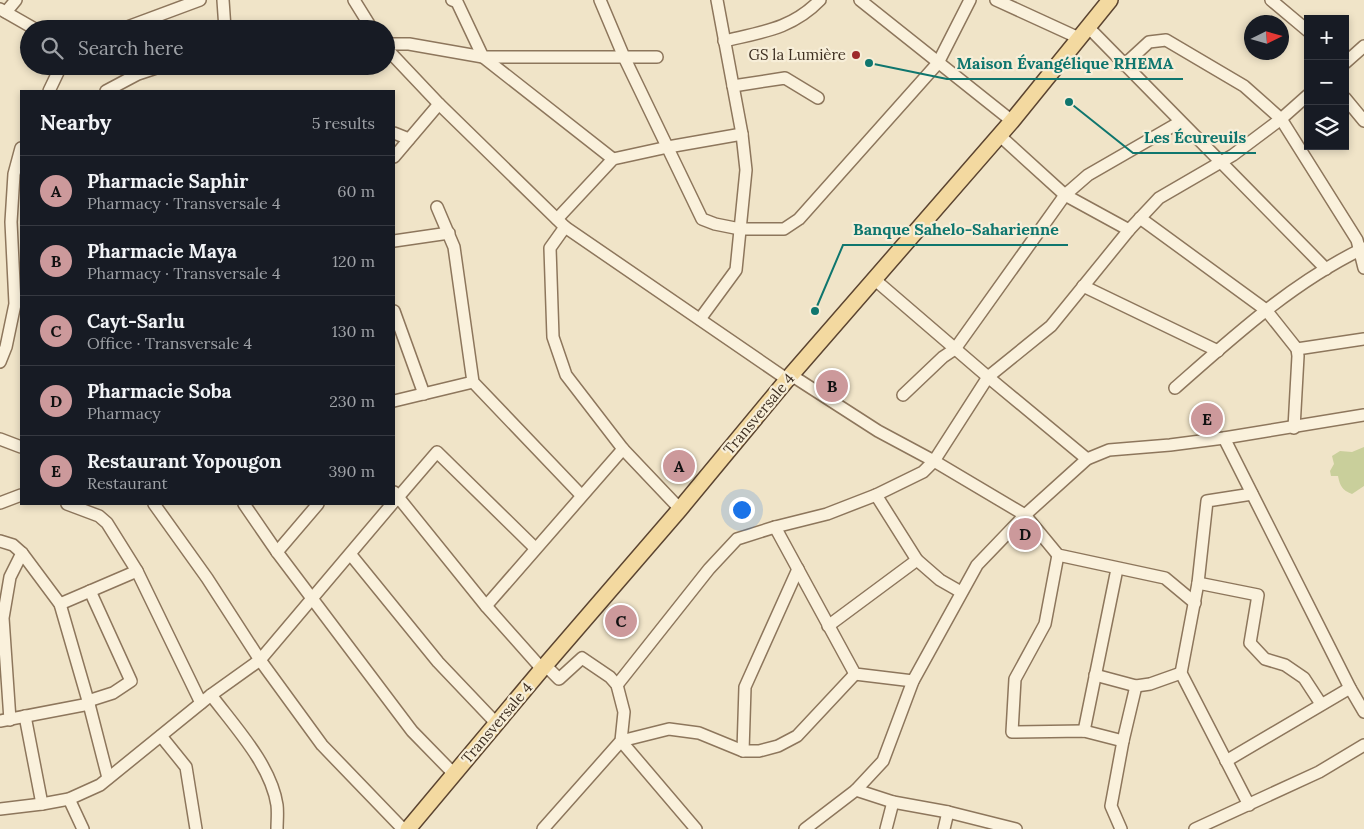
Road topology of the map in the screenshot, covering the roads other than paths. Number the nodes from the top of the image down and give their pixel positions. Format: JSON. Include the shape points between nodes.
{"nodes":[{"id":1,"x":16,"y":0,"type":"edge"},
{"id":2,"x":200,"y":0,"type":"edge"},
{"id":3,"x":223,"y":0,"type":"edge"},
{"id":4,"x":354,"y":0,"type":"edge"},
{"id":5,"x":452,"y":0,"type":"edge"},
{"id":6,"x":600,"y":0,"type":"edge"},
{"id":7,"x":717,"y":0,"type":"edge"},
{"id":8,"x":820,"y":0,"type":"edge"},
{"id":9,"x":860,"y":0,"type":"edge"},
{"id":10,"x":970,"y":0,"type":"edge"},
{"id":11,"x":996,"y":0,"type":"edge"},
{"id":12,"x":1110,"y":0,"type":"edge"},
{"id":13,"x":1271,"y":0,"type":"edge"},
{"id":14,"x":3,"y":10,"type":"edge"},
{"id":15,"x":20,"y":20,"type":"edge"},
{"id":16,"x":146,"y":20,"type":"edge"},
{"id":17,"x":225,"y":20,"type":"edge"},
{"id":18,"x":366,"y":20,"type":"edge"},
{"id":19,"x":1304,"y":28,"type":"edge"},
{"id":20,"x":1084,"y":33,"type":"junction"},
{"id":21,"x":724,"y":41,"type":"junction"},
{"id":22,"x":395,"y":44,"type":"edge"},
{"id":23,"x":1364,"y":46,"type":"edge"},
{"id":24,"x":624,"y":57,"type":"junction"},
{"id":25,"x":657,"y":57,"type":"dead end"},
{"id":26,"x":395,"y":58,"type":"edge"},
{"id":27,"x":483,"y":58,"type":"junction"},
{"id":28,"x":1347,"y":60,"type":"edge"},
{"id":29,"x":938,"y":63,"type":"junction"},
{"id":30,"x":1124,"y":65,"type":"junction"},
{"id":31,"x":57,"y":75,"type":"edge"},
{"id":32,"x":136,"y":75,"type":"edge"},
{"id":33,"x":733,"y":86,"type":"junction"},
{"id":34,"x":49,"y":90,"type":"edge"},
{"id":35,"x":108,"y":90,"type":"edge"},
{"id":36,"x":818,"y":98,"type":"dead end"},
{"id":37,"x":1304,"y":98,"type":"edge"},
{"id":38,"x":1349,"y":103,"type":"edge"},
{"id":39,"x":439,"y":104,"type":"junction"},
{"id":40,"x":1281,"y":118,"type":"junction"},
{"id":41,"x":1012,"y":121,"type":"junction"},
{"id":42,"x":1364,"y":121,"type":"edge"},
{"id":43,"x":1180,"y":122,"type":"junction"},
{"id":44,"x":395,"y":133,"type":"edge"},
{"id":45,"x":742,"y":134,"type":"junction"},
{"id":46,"x":998,"y":135,"type":"junction"},
{"id":47,"x":409,"y":139,"type":"junction"},
{"id":48,"x":668,"y":147,"type":"junction"},
{"id":49,"x":20,"y":152,"type":"edge"},
{"id":50,"x":395,"y":156,"type":"edge"},
{"id":51,"x":613,"y":159,"type":"junction"},
{"id":52,"x":1220,"y":163,"type":"junction"},
{"id":53,"x":1066,"y":195,"type":"junction"},
{"id":54,"x":437,"y":207,"type":"dead end"},
{"id":55,"x":1140,"y":218,"type":"junction"},
{"id":56,"x":561,"y":223,"type":"junction"},
{"id":57,"x":740,"y":229,"type":"junction"},
{"id":58,"x":1129,"y":230,"type":"junction"},
{"id":59,"x":449,"y":233,"type":"junction"},
{"id":60,"x":395,"y":241,"type":"edge"},
{"id":61,"x":1361,"y":250,"type":"edge"},
{"id":62,"x":1364,"y":268,"type":"edge"},
{"id":63,"x":1326,"y":269,"type":"junction"},
{"id":64,"x":874,"y":279,"type":"junction"},
{"id":65,"x":1083,"y":286,"type":"junction"},
{"id":66,"x":1266,"y":310,"type":"junction"},
{"id":67,"x":395,"y":314,"type":"edge"},
{"id":68,"x":700,"y":319,"type":"junction"},
{"id":69,"x":1364,"y":339,"type":"edge"},
{"id":70,"x":955,"y":349,"type":"junction"},
{"id":71,"x":1297,"y":349,"type":"junction"},
{"id":72,"x":1218,"y":351,"type":"junction"},
{"id":73,"x":0,"y":362,"type":"edge"},
{"id":74,"x":988,"y":377,"type":"junction"},
{"id":75,"x":790,"y":378,"type":"junction"},
{"id":76,"x":474,"y":382,"type":"junction"},
{"id":77,"x":1175,"y":388,"type":"dead end"},
{"id":78,"x":424,"y":394,"type":"junction"},
{"id":79,"x":903,"y":395,"type":"dead end"},
{"id":80,"x":395,"y":401,"type":"edge"},
{"id":81,"x":1364,"y":415,"type":"edge"},
{"id":82,"x":1294,"y":428,"type":"junction"},
{"id":83,"x":1224,"y":438,"type":"junction"},
{"id":84,"x":0,"y":439,"type":"edge"},
{"id":85,"x":20,"y":447,"type":"edge"},
{"id":86,"x":623,"y":449,"type":"junction"},
{"id":87,"x":1087,"y":459,"type":"junction"},
{"id":88,"x":934,"y":461,"type":"junction"},
{"id":89,"x":1252,"y":494,"type":"junction"},
{"id":90,"x":20,"y":495,"type":"edge"},
{"id":91,"x":581,"y":495,"type":"junction"},
{"id":92,"x":876,"y":495,"type":"junction"},
{"id":93,"x":395,"y":498,"type":"edge"},
{"id":94,"x":395,"y":500,"type":"edge"},
{"id":95,"x":0,"y":502,"type":"edge"},
{"id":96,"x":70,"y":505,"type":"edge"},
{"id":97,"x":157,"y":505,"type":"edge"},
{"id":98,"x":245,"y":505,"type":"edge"},
{"id":99,"x":317,"y":505,"type":"edge"},
{"id":100,"x":389,"y":505,"type":"edge"},
{"id":101,"x":680,"y":509,"type":"junction"},
{"id":102,"x":1025,"y":515,"type":"junction"},
{"id":103,"x":775,"y":527,"type":"junction"},
{"id":104,"x":0,"y":542,"type":"edge"},
{"id":105,"x":535,"y":548,"type":"junction"},
{"id":106,"x":277,"y":552,"type":"junction"},
{"id":107,"x":22,"y":553,"type":"junction"},
{"id":108,"x":351,"y":555,"type":"junction"},
{"id":109,"x":1058,"y":555,"type":"junction"},
{"id":110,"x":917,"y":560,"type":"junction"},
{"id":111,"x":798,"y":569,"type":"junction"},
{"id":112,"x":1117,"y":569,"type":"junction"},
{"id":113,"x":137,"y":571,"type":"junction"},
{"id":114,"x":1198,"y":583,"type":"junction"},
{"id":115,"x":90,"y":591,"type":"junction"},
{"id":116,"x":962,"y":592,"type":"junction"},
{"id":117,"x":312,"y":598,"type":"junction"},
{"id":118,"x":1195,"y":603,"type":"junction"},
{"id":119,"x":60,"y":604,"type":"junction"},
{"id":120,"x":486,"y":606,"type":"junction"},
{"id":121,"x":828,"y":626,"type":"junction"},
{"id":122,"x":260,"y":660,"type":"junction"},
{"id":123,"x":543,"y":667,"type":"junction"},
{"id":124,"x":1181,"y":673,"type":"junction"},
{"id":125,"x":855,"y":674,"type":"junction"},
{"id":126,"x":1095,"y":675,"type":"junction"},
{"id":127,"x":913,"y":681,"type":"junction"},
{"id":128,"x":617,"y":684,"type":"junction"},
{"id":129,"x":1136,"y":686,"type":"junction"},
{"id":130,"x":1350,"y":688,"type":"junction"},
{"id":131,"x":211,"y":696,"type":"junction"},
{"id":132,"x":89,"y":703,"type":"junction"},
{"id":133,"x":201,"y":704,"type":"junction"},
{"id":134,"x":1321,"y":704,"type":"junction"},
{"id":135,"x":1364,"y":712,"type":"edge"},
{"id":136,"x":25,"y":716,"type":"junction"},
{"id":137,"x":5,"y":721,"type":"edge"},
{"id":138,"x":497,"y":724,"type":"junction"},
{"id":139,"x":1084,"y":731,"type":"junction"},
{"id":140,"x":161,"y":736,"type":"junction"},
{"id":141,"x":621,"y":741,"type":"junction"},
{"id":142,"x":1123,"y":741,"type":"junction"},
{"id":143,"x":1364,"y":745,"type":"edge"},
{"id":144,"x":743,"y":752,"type":"junction"},
{"id":145,"x":1226,"y":761,"type":"junction"},
{"id":146,"x":454,"y":774,"type":"junction"},
{"id":147,"x":108,"y":778,"type":"junction"},
{"id":148,"x":856,"y":790,"type":"junction"},
{"id":149,"x":69,"y":798,"type":"junction"},
{"id":150,"x":894,"y":802,"type":"junction"},
{"id":151,"x":42,"y":804,"type":"junction"},
{"id":152,"x":1249,"y":806,"type":"junction"},
{"id":153,"x":0,"y":809,"type":"edge"},
{"id":154,"x":948,"y":812,"type":"junction"},
{"id":155,"x":1001,"y":827,"type":"edge"},
{"id":156,"x":83,"y":829,"type":"edge"},
{"id":157,"x":196,"y":829,"type":"edge"},
{"id":158,"x":277,"y":829,"type":"edge"},
{"id":159,"x":403,"y":829,"type":"edge"},
{"id":160,"x":408,"y":829,"type":"edge"},
{"id":161,"x":543,"y":829,"type":"edge"},
{"id":162,"x":696,"y":829,"type":"edge"},
{"id":163,"x":805,"y":829,"type":"edge"},
{"id":164,"x":886,"y":829,"type":"edge"},
{"id":165,"x":944,"y":829,"type":"edge"},
{"id":166,"x":1016,"y":829,"type":"edge"},
{"id":167,"x":1121,"y":829,"type":"edge"},
{"id":168,"x":1195,"y":829,"type":"edge"}],
"edges":[{"from":1,"to":14,"type":"street"},
{"from":2,"to":16,"type":"street"},
{"from":3,"to":17,"type":"street"},
{"from":4,"to":18,"type":"street"},
{"from":5,"to":27,"type":"street","via":[[457,2]]},
{"from":6,"to":24,"type":"street"},
{"from":7,"to":21,"type":"street"},
{"from":8,"to":21,"type":"street","via":[[810,11],[788,25]]},
{"from":9,"to":29,"type":"street"},
{"from":10,"to":29,"type":"street"},
{"from":11,"to":20,"type":"street"},
{"from":12,"to":20,"type":"main road","name":"Transversale 4"},
{"from":13,"to":19,"type":"street"},
{"from":14,"to":15,"type":"street"},
{"from":20,"to":30,"type":"street"},
{"from":20,"to":41,"type":"main road","name":"Transversale 4"},
{"from":21,"to":33,"type":"street"},
{"from":22,"to":27,"type":"street"},
{"from":23,"to":28,"type":"street"},
{"from":24,"to":25,"type":"street"},
{"from":24,"to":27,"type":"street"},
{"from":24,"to":48,"type":"street"},
{"from":26,"to":39,"type":"street"},
{"from":27,"to":51,"type":"street"},
{"from":29,"to":41,"type":"street"},
{"from":29,"to":57,"type":"street","via":[[799,219],[784,229]]},
{"from":30,"to":40,"type":"street","via":[[1149,42],[1166,40],[1244,86]]},
{"from":30,"to":43,"type":"street"},
{"from":31,"to":34,"type":"street"},
{"from":32,"to":35,"type":"street"},
{"from":33,"to":36,"type":"street","via":[[785,78]]},
{"from":33,"to":45,"type":"street"},
{"from":37,"to":40,"type":"street"},
{"from":38,"to":42,"type":"street"},
{"from":39,"to":47,"type":"street"},
{"from":39,"to":56,"type":"street"},
{"from":40,"to":52,"type":"street"},
{"from":40,"to":61,"type":"street"},
{"from":41,"to":46,"type":"main road","name":"Transversale 4"},
{"from":43,"to":52,"type":"street"},
{"from":43,"to":53,"type":"street","via":[[1088,174]]},
{"from":44,"to":47,"type":"street"},
{"from":45,"to":48,"type":"street"},
{"from":45,"to":57,"type":"street","via":[[746,170]]},
{"from":46,"to":53,"type":"street"},
{"from":46,"to":64,"type":"main road","name":"Transversale 4"},
{"from":47,"to":50,"type":"street"},
{"from":48,"to":51,"type":"street"},
{"from":48,"to":57,"type":"street","via":[[702,219]]},
{"from":49,"to":73,"type":"street","via":[[14,174],[11,222],[15,304]]},
{"from":51,"to":56,"type":"street"},
{"from":52,"to":55,"type":"street","via":[[1160,198]]},
{"from":52,"to":63,"type":"street"},
{"from":53,"to":58,"type":"street"},
{"from":53,"to":70,"type":"street"},
{"from":54,"to":59,"type":"street"},
{"from":55,"to":58,"type":"street"},
{"from":55,"to":66,"type":"street"},
{"from":56,"to":68,"type":"street"},
{"from":56,"to":86,"type":"street","via":[[550,248],[553,337],[566,375]]},
{"from":57,"to":68,"type":"street","via":[[736,270]]},
{"from":58,"to":65,"type":"street"},
{"from":59,"to":60,"type":"street"},
{"from":59,"to":76,"type":"street","via":[[454,247]]},
{"from":61,"to":62,"type":"street"},
{"from":61,"to":63,"type":"street"},
{"from":63,"to":66,"type":"street"},
{"from":64,"to":70,"type":"street"},
{"from":64,"to":75,"type":"main road","name":"Transversale 4"},
{"from":65,"to":72,"type":"street"},
{"from":65,"to":74,"type":"street","via":[[1050,326]]},
{"from":66,"to":71,"type":"street"},
{"from":66,"to":72,"type":"street"},
{"from":67,"to":78,"type":"street"},
{"from":68,"to":75,"type":"street"},
{"from":69,"to":71,"type":"street"},
{"from":70,"to":74,"type":"street"},
{"from":70,"to":79,"type":"street"},
{"from":71,"to":82,"type":"street"},
{"from":72,"to":77,"type":"street"},
{"from":74,"to":87,"type":"street"},
{"from":74,"to":88,"type":"street"},
{"from":75,"to":88,"type":"street"},
{"from":75,"to":101,"type":"main road","name":"Transversale 4"},
{"from":76,"to":78,"type":"street"},
{"from":76,"to":91,"type":"street"},
{"from":78,"to":80,"type":"street"},
{"from":81,"to":82,"type":"street"},
{"from":82,"to":83,"type":"street"},
{"from":83,"to":87,"type":"street","via":[[1109,450]]},
{"from":83,"to":89,"type":"street"},
{"from":84,"to":85,"type":"street"},
{"from":86,"to":91,"type":"street"},
{"from":86,"to":101,"type":"street"},
{"from":87,"to":102,"type":"street"},
{"from":88,"to":92,"type":"street","via":[[923,472]]},
{"from":88,"to":102,"type":"street"},
{"from":89,"to":114,"type":"street","via":[[1206,501]]},
{"from":89,"to":130,"type":"street"},
{"from":90,"to":95,"type":"street"},
{"from":91,"to":105,"type":"street"},
{"from":92,"to":103,"type":"street","via":[[827,514]]},
{"from":92,"to":110,"type":"street"},
{"from":93,"to":105,"type":"street","via":[[437,452]]},
{"from":94,"to":120,"type":"street"},
{"from":96,"to":113,"type":"street","via":[[99,516],[107,523]]},
{"from":97,"to":122,"type":"street"},
{"from":98,"to":106,"type":"street"},
{"from":99,"to":106,"type":"street"},
{"from":100,"to":108,"type":"street"},
{"from":101,"to":123,"type":"main road","name":"Transversale 4"},
{"from":102,"to":109,"type":"street"},
{"from":102,"to":116,"type":"street","via":[[978,565]]},
{"from":103,"to":111,"type":"street"},
{"from":103,"to":128,"type":"street","via":[[737,539],[708,569]]},
{"from":104,"to":107,"type":"street","via":[[13,545]]},
{"from":105,"to":120,"type":"street"},
{"from":106,"to":117,"type":"street"},
{"from":107,"to":119,"type":"street"},
{"from":107,"to":137,"type":"street","via":[[10,578],[3,618]]},
{"from":108,"to":117,"type":"street"},
{"from":108,"to":138,"type":"street","via":[[438,662]]},
{"from":109,"to":112,"type":"street"},
{"from":109,"to":139,"type":"street","via":[[1045,624],[1015,679],[1012,732]]},
{"from":110,"to":116,"type":"street","via":[[940,580]]},
{"from":110,"to":121,"type":"street"},
{"from":111,"to":121,"type":"street"},
{"from":111,"to":144,"type":"street","via":[[745,688]]},
{"from":112,"to":118,"type":"street","via":[[1165,578]]},
{"from":112,"to":126,"type":"street"},
{"from":113,"to":115,"type":"street"},
{"from":113,"to":133,"type":"street"},
{"from":114,"to":118,"type":"street"},
{"from":114,"to":134,"type":"street","via":[[1258,596],[1250,643],[1265,659],[1285,665],[1304,678]]},
{"from":115,"to":119,"type":"street"},
{"from":115,"to":132,"type":"street","via":[[131,681]]},
{"from":116,"to":127,"type":"street"},
{"from":117,"to":122,"type":"street"},
{"from":117,"to":146,"type":"street","via":[[412,730]]},
{"from":118,"to":124,"type":"street"},
{"from":119,"to":132,"type":"street"},
{"from":120,"to":123,"type":"street"},
{"from":121,"to":125,"type":"street"},
{"from":122,"to":131,"type":"street"},
{"from":122,"to":159,"type":"street","via":[[322,745]]},
{"from":123,"to":128,"type":"street","via":[[559,679],[582,658]]},
{"from":123,"to":138,"type":"main road","name":"Transversale 4"},
{"from":124,"to":129,"type":"street"},
{"from":124,"to":145,"type":"street"},
{"from":125,"to":127,"type":"street"},
{"from":125,"to":144,"type":"street","via":[[798,736],[778,746]]},
{"from":126,"to":129,"type":"street"},
{"from":126,"to":139,"type":"street"},
{"from":127,"to":148,"type":"street","via":[[883,761]]},
{"from":128,"to":141,"type":"street","via":[[624,712]]},
{"from":129,"to":142,"type":"street"},
{"from":130,"to":134,"type":"street"},
{"from":130,"to":135,"type":"street"},
{"from":131,"to":133,"type":"street"},
{"from":131,"to":158,"type":"street","via":[[249,744],[270,782],[277,806]]},
{"from":132,"to":136,"type":"street"},
{"from":132,"to":147,"type":"street"},
{"from":133,"to":140,"type":"street"},
{"from":134,"to":145,"type":"street"},
{"from":136,"to":137,"type":"street"},
{"from":136,"to":151,"type":"street"},
{"from":138,"to":146,"type":"main road","name":"Transversale 4"},
{"from":139,"to":142,"type":"street"},
{"from":140,"to":147,"type":"street"},
{"from":140,"to":157,"type":"street","via":[[186,768]]},
{"from":141,"to":144,"type":"street","via":[[669,729],[699,733]]},
{"from":141,"to":161,"type":"street"},
{"from":141,"to":162,"type":"street"},
{"from":142,"to":167,"type":"street","via":[[1111,806]]},
{"from":143,"to":152,"type":"street","via":[[1319,772]]},
{"from":145,"to":152,"type":"street"},
{"from":146,"to":160,"type":"main road","name":"Transversale 4"},
{"from":147,"to":149,"type":"street","via":[[100,785]]},
{"from":148,"to":150,"type":"street"},
{"from":148,"to":163,"type":"street"},
{"from":149,"to":151,"type":"street"},
{"from":149,"to":156,"type":"street"},
{"from":150,"to":154,"type":"street"},
{"from":150,"to":164,"type":"street"},
{"from":151,"to":153,"type":"street"},
{"from":152,"to":168,"type":"street"},
{"from":154,"to":155,"type":"street"},
{"from":154,"to":165,"type":"street"},
{"from":155,"to":166,"type":"street"}]}
